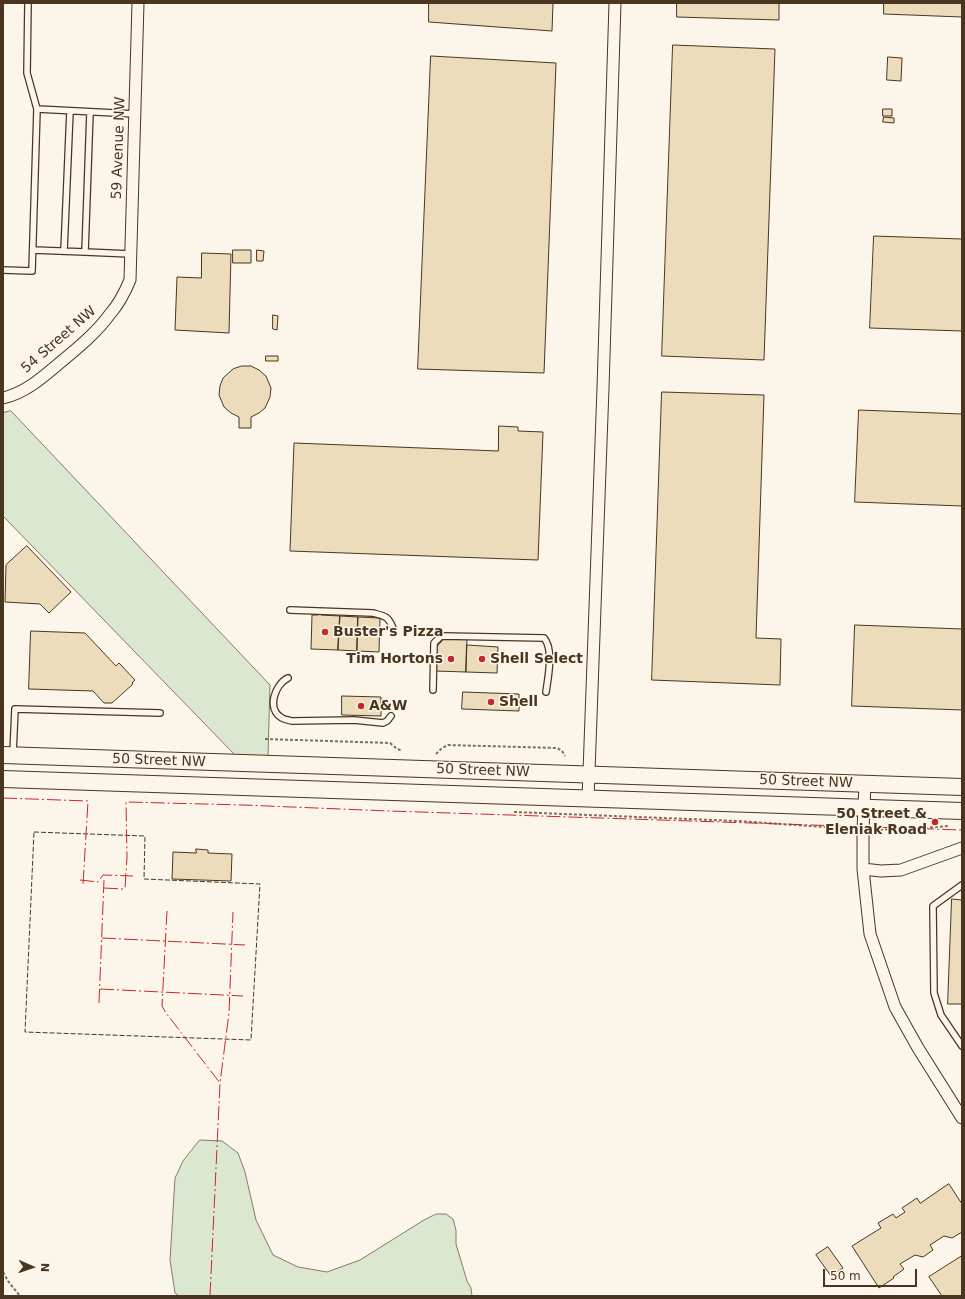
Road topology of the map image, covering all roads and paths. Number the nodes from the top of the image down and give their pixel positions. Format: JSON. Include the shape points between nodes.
{"nodes":[{"id":1,"x":28,"y":3,"type":"edge"},
{"id":2,"x":138,"y":3,"type":"edge"},
{"id":3,"x":615,"y":3,"type":"edge"},
{"id":4,"x":37,"y":108,"type":"junction"},
{"id":5,"x":70,"y":111,"type":"junction"},
{"id":6,"x":90,"y":112,"type":"junction"},
{"id":7,"x":135,"y":114,"type":"junction"},
{"id":8,"x":33,"y":250,"type":"junction"},
{"id":9,"x":64,"y":251,"type":"junction"},
{"id":10,"x":85,"y":252,"type":"junction"},
{"id":11,"x":131,"y":254,"type":"junction"},
{"id":12,"x":3,"y":270,"type":"edge"},
{"id":13,"x":124,"y":293,"type":"joint"},
{"id":14,"x":3,"y":398,"type":"edge"},
{"id":15,"x":290,"y":610,"type":"dead end"},
{"id":16,"x":393,"y":628,"type":"dead end"},
{"id":17,"x":288,"y":678,"type":"dead end"},
{"id":18,"x":433,"y":690,"type":"dead end"},
{"id":19,"x":546,"y":692,"type":"dead end"},
{"id":20,"x":160,"y":713,"type":"dead end"},
{"id":21,"x":391,"y":716,"type":"dead end"},
{"id":22,"x":265,"y":739,"type":"dead end"},
{"id":23,"x":402,"y":751,"type":"dead end"},
{"id":24,"x":436,"y":754,"type":"dead end"},
{"id":25,"x":8,"y":755,"type":"edge"},
{"id":26,"x":565,"y":756,"type":"dead end"},
{"id":27,"x":588,"y":774,"type":"junction"},
{"id":28,"x":3,"y":779,"type":"edge"},
{"id":29,"x":865,"y":784,"type":"junction"},
{"id":30,"x":962,"y":787,"type":"edge"},
{"id":31,"x":588,"y":799,"type":"junction"},
{"id":32,"x":864,"y":808,"type":"junction"},
{"id":33,"x":512,"y":812,"type":"dead end"},
{"id":34,"x":962,"y":812,"type":"edge"},
{"id":35,"x":949,"y":826,"type":"dead end"},
{"id":36,"x":842,"y":829,"type":"dead end"},
{"id":37,"x":879,"y":830,"type":"dead end"},
{"id":38,"x":962,"y":848,"type":"edge"},
{"id":39,"x":863,"y":868,"type":"junction"},
{"id":40,"x":962,"y":885,"type":"edge"},
{"id":41,"x":962,"y":1046,"type":"edge"},
{"id":42,"x":962,"y":1118,"type":"edge"},
{"id":43,"x":3,"y":1272,"type":"edge"},
{"id":44,"x":20,"y":1296,"type":"edge"}],
"edges":[{"from":1,"to":4,"type":"lane","via":[[27,73]]},
{"from":2,"to":7,"type":"street","name":"59 Avenue NW"},
{"from":3,"to":27,"type":"street"},
{"from":4,"to":5,"type":"lane"},
{"from":4,"to":8,"type":"lane"},
{"from":5,"to":6,"type":"lane"},
{"from":5,"to":9,"type":"lane"},
{"from":6,"to":7,"type":"lane"},
{"from":6,"to":10,"type":"lane"},
{"from":7,"to":11,"type":"street","name":"59 Avenue NW"},
{"from":8,"to":9,"type":"lane"},
{"from":8,"to":12,"type":"lane","via":[[32,271]]},
{"from":9,"to":10,"type":"lane"},
{"from":10,"to":11,"type":"lane"},
{"from":11,"to":13,"type":"street","name":"59 Avenue NW","via":[[130,280]]},
{"from":13,"to":14,"type":"street","name":"54 Street NW","via":[[101,326],[76,349],[32,385],[13,396]]},
{"from":15,"to":16,"type":"lane","via":[[373,613],[389,619]]},
{"from":17,"to":21,"type":"lane","via":[[281,682],[275,695],[276,713],[283,719],[383,723]]},
{"from":18,"to":19,"type":"lane","via":[[434,643],[444,636],[544,638],[549,646]]},
{"from":20,"to":25,"type":"lane","via":[[15,709]]},
{"from":22,"to":23,"type":"path","via":[[390,743]]},
{"from":24,"to":26,"type":"path","via":[[448,745],[557,748]]},
{"from":25,"to":27,"type":"main road","name":"50 Street NW"},
{"from":27,"to":29,"type":"main road","name":"50 Street NW"},
{"from":27,"to":31,"type":"street"},
{"from":28,"to":31,"type":"main road","name":"50 Street NW"},
{"from":29,"to":30,"type":"main road","name":"50 Street NW"},
{"from":29,"to":32,"type":"street"},
{"from":31,"to":32,"type":"main road","name":"50 Street NW"},
{"from":32,"to":34,"type":"main road","name":"50 Street NW"},
{"from":32,"to":39,"type":"street"},
{"from":33,"to":36,"type":"path","via":[[738,821]]},
{"from":35,"to":37,"type":"path"},
{"from":38,"to":39,"type":"street","via":[[901,870],[881,871]]},
{"from":39,"to":42,"type":"street","via":[[870,934],[895,1007]]},
{"from":40,"to":41,"type":"lane","via":[[933,906],[934,993],[941,1015]]},
{"from":43,"to":44,"type":"path"}]}
